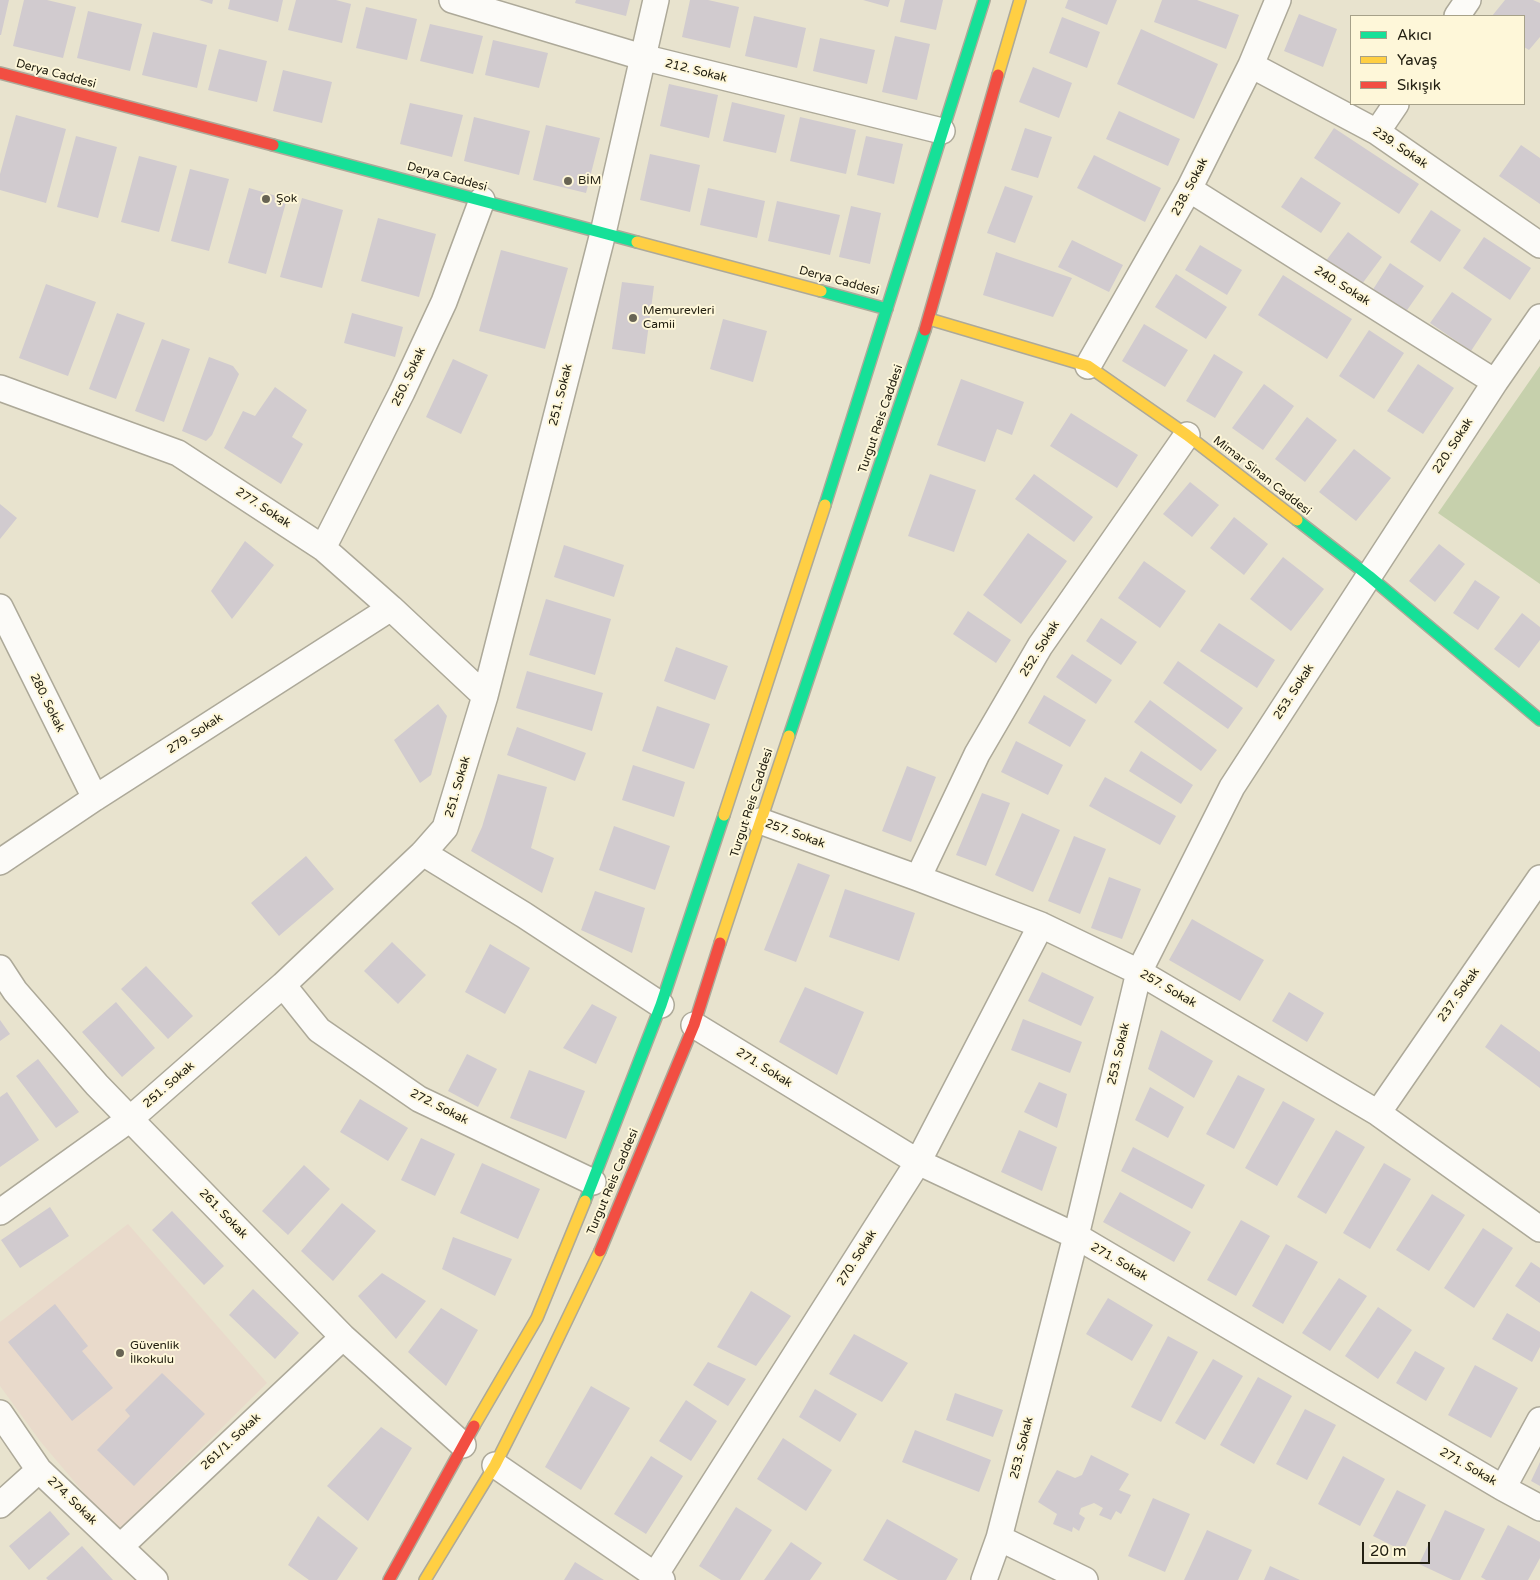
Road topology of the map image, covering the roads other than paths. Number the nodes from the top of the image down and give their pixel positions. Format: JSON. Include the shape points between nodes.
{"nodes":[{"id":1,"x":452,"y":0,"type":"edge"},
{"id":2,"x":656,"y":0,"type":"edge"},
{"id":3,"x":984,"y":0,"type":"edge"},
{"id":4,"x":1020,"y":0,"type":"edge"},
{"id":5,"x":1278,"y":0,"type":"edge"},
{"id":6,"x":1468,"y":0,"type":"edge"},
{"id":7,"x":1458,"y":15,"type":"edge"},
{"id":8,"x":642,"y":57,"type":"junction"},
{"id":9,"x":1251,"y":65,"type":"junction"},
{"id":10,"x":0,"y":73,"type":"edge"},
{"id":11,"x":1395,"y":105,"type":"edge"},
{"id":12,"x":942,"y":131,"type":"junction"},
{"id":13,"x":1376,"y":132,"type":"junction"},
{"id":14,"x":1190,"y":189,"type":"junction"},
{"id":15,"x":482,"y":200,"type":"junction"},
{"id":16,"x":603,"y":233,"type":"junction"},
{"id":17,"x":1540,"y":245,"type":"edge"},
{"id":18,"x":887,"y":309,"type":"junction"},
{"id":19,"x":1540,"y":318,"type":"edge"},
{"id":20,"x":929,"y":319,"type":"junction"},
{"id":21,"x":1088,"y":366,"type":"junction"},
{"id":22,"x":1495,"y":382,"type":"junction"},
{"id":23,"x":0,"y":388,"type":"edge"},
{"id":24,"x":1187,"y":436,"type":"junction"},
{"id":25,"x":323,"y":548,"type":"junction"},
{"id":26,"x":1369,"y":576,"type":"junction"},
{"id":27,"x":0,"y":607,"type":"edge"},
{"id":28,"x":391,"y":608,"type":"junction"},
{"id":29,"x":484,"y":696,"type":"junction"},
{"id":30,"x":1540,"y":720,"type":"edge"},
{"id":31,"x":95,"y":798,"type":"junction"},
{"id":32,"x":760,"y":821,"type":"junction"},
{"id":33,"x":423,"y":853,"type":"junction"},
{"id":34,"x":0,"y":862,"type":"edge"},
{"id":35,"x":918,"y":878,"type":"junction"},
{"id":36,"x":1540,"y":878,"type":"edge"},
{"id":37,"x":1041,"y":925,"type":"junction"},
{"id":38,"x":0,"y":968,"type":"edge"},
{"id":39,"x":1139,"y":972,"type":"junction"},
{"id":40,"x":283,"y":985,"type":"junction"},
{"id":41,"x":661,"y":1005,"type":"junction"},
{"id":42,"x":694,"y":1025,"type":"junction"},
{"id":43,"x":1378,"y":1113,"type":"junction"},
{"id":44,"x":130,"y":1119,"type":"junction"},
{"id":45,"x":918,"y":1162,"type":"junction"},
{"id":46,"x":593,"y":1182,"type":"junction"},
{"id":47,"x":0,"y":1212,"type":"edge"},
{"id":48,"x":1540,"y":1229,"type":"edge"},
{"id":49,"x":1076,"y":1236,"type":"junction"},
{"id":50,"x":343,"y":1337,"type":"junction"},
{"id":51,"x":0,"y":1413,"type":"edge"},
{"id":52,"x":1540,"y":1420,"type":"edge"},
{"id":53,"x":463,"y":1445,"type":"junction"},
{"id":54,"x":495,"y":1465,"type":"junction"},
{"id":55,"x":39,"y":1470,"type":"junction"},
{"id":56,"x":1503,"y":1488,"type":"junction"},
{"id":57,"x":0,"y":1506,"type":"edge"},
{"id":58,"x":1540,"y":1508,"type":"edge"},
{"id":59,"x":999,"y":1538,"type":"junction"},
{"id":60,"x":120,"y":1547,"type":"junction"},
{"id":61,"x":656,"y":1578,"type":"edge"},
{"id":62,"x":155,"y":1580,"type":"edge"},
{"id":63,"x":389,"y":1580,"type":"edge"},
{"id":64,"x":426,"y":1580,"type":"edge"},
{"id":65,"x":984,"y":1580,"type":"edge"},
{"id":66,"x":1085,"y":1580,"type":"edge"}],
"edges":[{"from":1,"to":8,"type":"street","name":"212. Sokak"},
{"from":2,"to":8,"type":"street","name":"251. Sokak"},
{"from":3,"to":12,"type":"main road","name":"Turgut Reis Caddesi"},
{"from":4,"to":20,"type":"main road","name":"Turgut Reis Caddesi"},
{"from":5,"to":9,"type":"street","name":"238. Sokak"},
{"from":6,"to":7,"type":"street"},
{"from":8,"to":12,"type":"street","name":"212. Sokak"},
{"from":8,"to":16,"type":"street","name":"251. Sokak"},
{"from":9,"to":13,"type":"street","name":"239. Sokak"},
{"from":9,"to":14,"type":"street","name":"238. Sokak"},
{"from":10,"to":15,"type":"main road","name":"Derya Caddesi"},
{"from":11,"to":13,"type":"street"},
{"from":12,"to":18,"type":"main road","name":"Turgut Reis Caddesi"},
{"from":13,"to":17,"type":"street","name":"239. Sokak"},
{"from":14,"to":21,"type":"street","name":"238. Sokak"},
{"from":14,"to":22,"type":"street","name":"240. Sokak"},
{"from":15,"to":16,"type":"main road","name":"Derya Caddesi"},
{"from":15,"to":25,"type":"street","name":"250. Sokak","via":[[444,302]]},
{"from":16,"to":18,"type":"main road","name":"Derya Caddesi"},
{"from":16,"to":29,"type":"street","name":"251. Sokak"},
{"from":18,"to":41,"type":"main road","name":"Turgut Reis Caddesi"},
{"from":19,"to":22,"type":"street","name":"220. Sokak"},
{"from":20,"to":21,"type":"main road","name":"Mimar Sinan Caddesi"},
{"from":20,"to":32,"type":"main road","name":"Turgut Reis Caddesi"},
{"from":21,"to":24,"type":"main road","name":"Mimar Sinan Caddesi"},
{"from":22,"to":26,"type":"street","name":"220. Sokak"},
{"from":23,"to":25,"type":"street","name":"277. Sokak","via":[[178,453]]},
{"from":24,"to":26,"type":"main road","name":"Mimar Sinan Caddesi"},
{"from":24,"to":35,"type":"street","name":"252. Sokak","via":[[1040,646],[977,754]]},
{"from":25,"to":28,"type":"street","name":"277. Sokak"},
{"from":26,"to":30,"type":"main road","name":"Mimar Sinan Caddesi"},
{"from":26,"to":39,"type":"street","name":"253. Sokak","via":[[1232,787]]},
{"from":27,"to":31,"type":"street","name":"280. Sokak"},
{"from":28,"to":29,"type":"street","name":"277. Sokak"},
{"from":28,"to":31,"type":"street","name":"279. Sokak"},
{"from":29,"to":33,"type":"street","name":"251. Sokak","via":[[446,828]]},
{"from":31,"to":34,"type":"street","name":"279. Sokak"},
{"from":32,"to":35,"type":"street","name":"257. Sokak"},
{"from":32,"to":42,"type":"main road","name":"Turgut Reis Caddesi"},
{"from":33,"to":40,"type":"street","name":"251. Sokak"},
{"from":33,"to":41,"type":"street"},
{"from":35,"to":37,"type":"street","name":"257. Sokak"},
{"from":36,"to":43,"type":"street","name":"237. Sokak"},
{"from":37,"to":39,"type":"street","name":"257. Sokak"},
{"from":37,"to":45,"type":"street","name":"270. Sokak"},
{"from":38,"to":44,"type":"street","name":"261. Sokak","via":[[15,991]]},
{"from":39,"to":43,"type":"street","name":"257. Sokak"},
{"from":39,"to":49,"type":"street","name":"253. Sokak"},
{"from":40,"to":44,"type":"street","name":"251. Sokak"},
{"from":40,"to":46,"type":"street","name":"272. Sokak","via":[[318,1030],[419,1099]]},
{"from":41,"to":46,"type":"main road","name":"Turgut Reis Caddesi"},
{"from":42,"to":45,"type":"street","name":"271. Sokak"},
{"from":42,"to":54,"type":"main road","name":"Turgut Reis Caddesi","via":[[600,1250]]},
{"from":43,"to":48,"type":"street","name":"257. Sokak"},
{"from":44,"to":47,"type":"street","name":"251. Sokak"},
{"from":44,"to":50,"type":"street","name":"261. Sokak"},
{"from":45,"to":49,"type":"street","name":"271. Sokak"},
{"from":45,"to":61,"type":"street","name":"270. Sokak"},
{"from":46,"to":53,"type":"main road","name":"Turgut Reis Caddesi","via":[[537,1318]]},
{"from":49,"to":56,"type":"street","name":"271. Sokak"},
{"from":49,"to":59,"type":"street","name":"253. Sokak"},
{"from":50,"to":53,"type":"street","name":"261. Sokak"},
{"from":50,"to":60,"type":"street","name":"261/1. Sokak"},
{"from":51,"to":55,"type":"street","name":"274. Sokak"},
{"from":52,"to":56,"type":"street"},
{"from":53,"to":63,"type":"main road","name":"Turgut Reis Caddesi"},
{"from":54,"to":61,"type":"street"},
{"from":54,"to":64,"type":"main road","name":"Turgut Reis Caddesi"},
{"from":55,"to":57,"type":"street"},
{"from":55,"to":60,"type":"street","name":"274. Sokak"},
{"from":56,"to":58,"type":"street","name":"271. Sokak"},
{"from":59,"to":65,"type":"street","name":"253. Sokak"},
{"from":59,"to":66,"type":"street"},
{"from":60,"to":62,"type":"street","name":"274. Sokak"}]}
